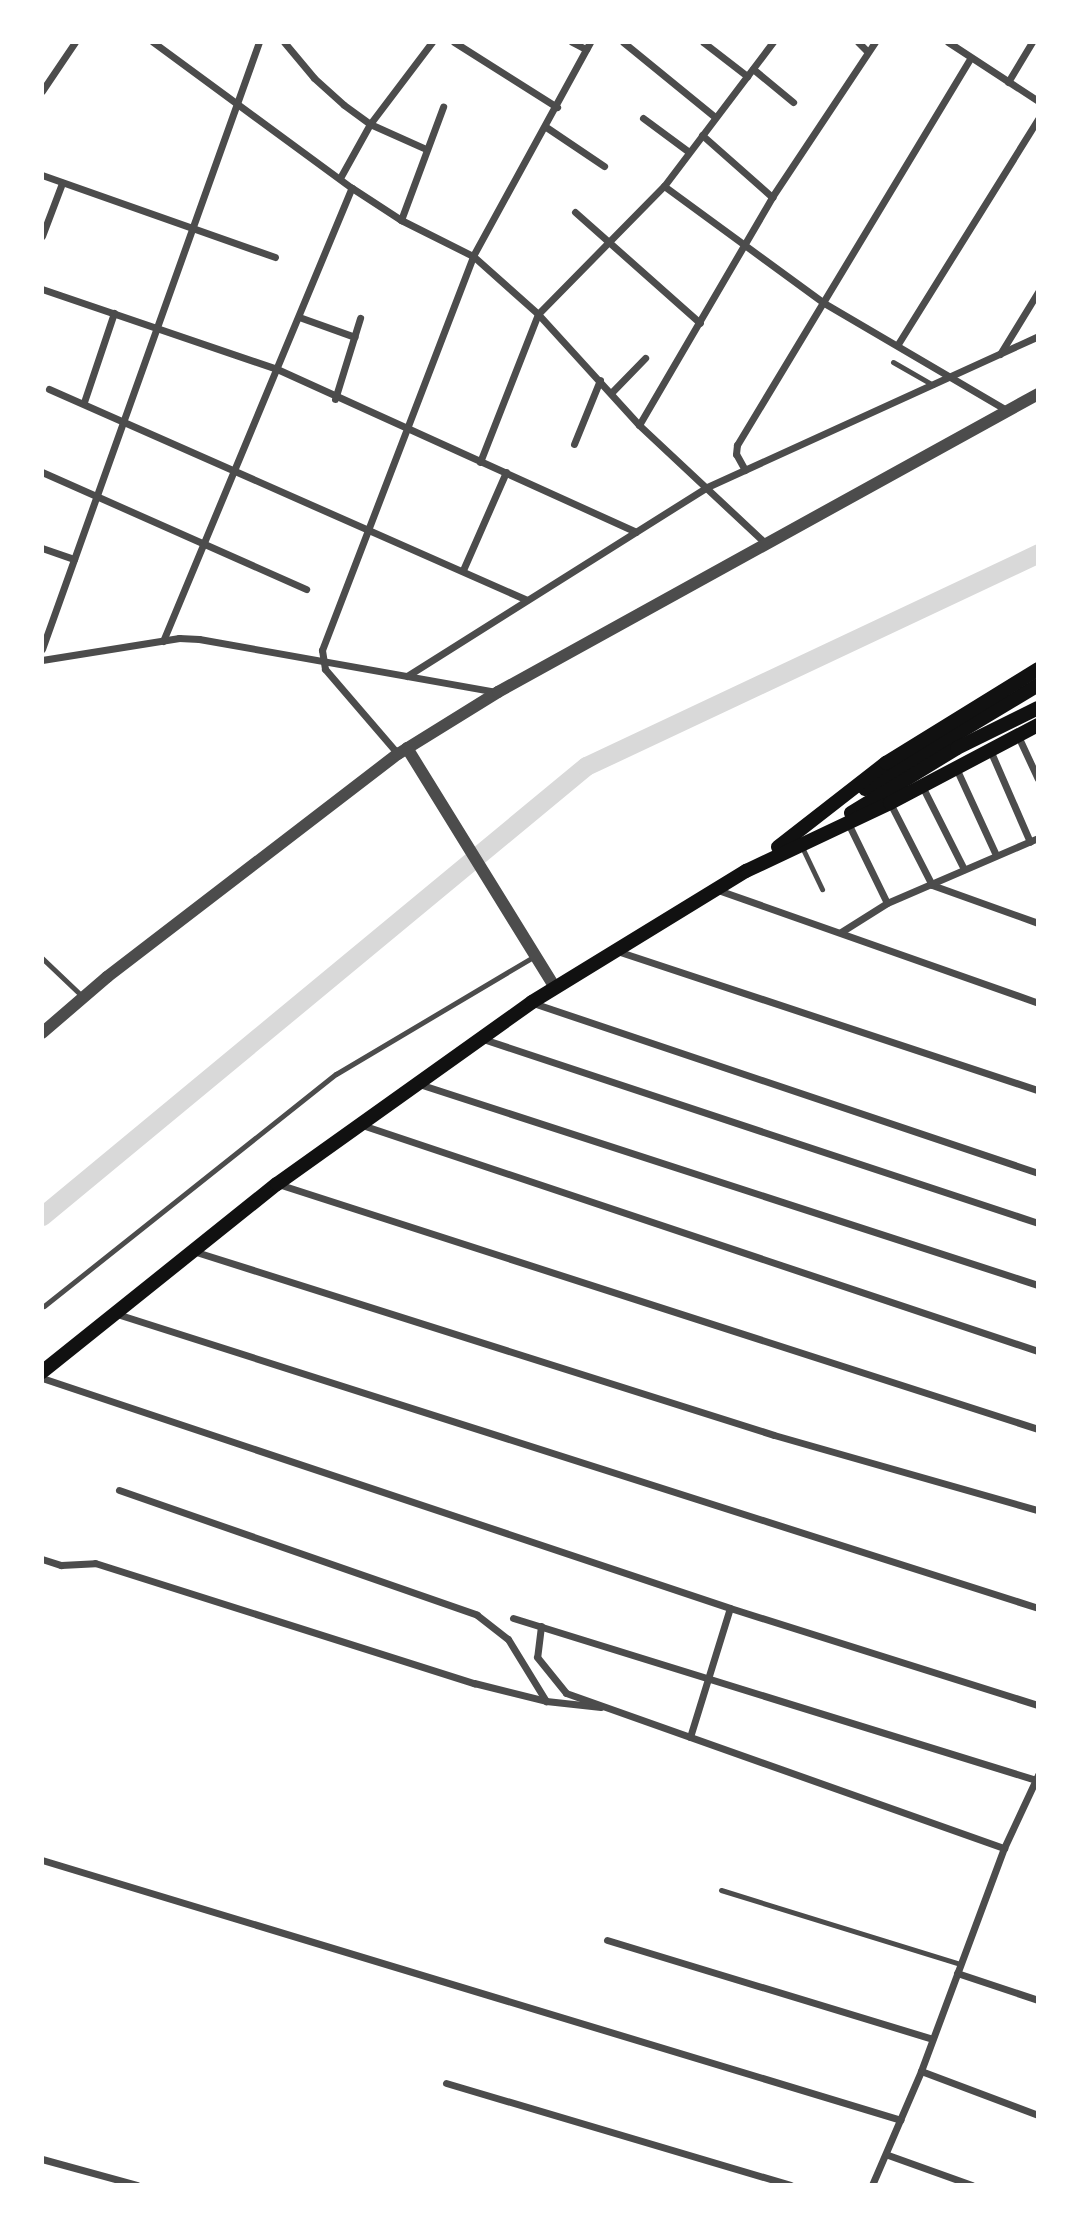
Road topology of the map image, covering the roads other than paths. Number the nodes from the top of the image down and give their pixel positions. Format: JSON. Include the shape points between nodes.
{"nodes":[{"id":1,"x":75,"y":42,"type":"edge"},
{"id":2,"x":153,"y":42,"type":"edge"},
{"id":3,"x":259,"y":42,"type":"edge"},
{"id":4,"x":284,"y":42,"type":"edge"},
{"id":5,"x":432,"y":42,"type":"edge"},
{"id":6,"x":454,"y":42,"type":"edge"},
{"id":7,"x":572,"y":42,"type":"edge"},
{"id":8,"x":622,"y":42,"type":"edge"},
{"id":9,"x":703,"y":42,"type":"edge"},
{"id":10,"x":773,"y":42,"type":"edge"},
{"id":11,"x":858,"y":42,"type":"edge"},
{"id":12,"x":875,"y":42,"type":"edge"},
{"id":13,"x":948,"y":42,"type":"edge"},
{"id":14,"x":1032,"y":42,"type":"edge"},
{"id":15,"x":588,"y":45,"type":"edge"},
{"id":16,"x":867,"y":51,"type":"junction"},
{"id":17,"x":970,"y":58,"type":"junction"},
{"id":18,"x":750,"y":72,"type":"junction"},
{"id":19,"x":1008,"y":82,"type":"junction"},
{"id":20,"x":42,"y":91,"type":"edge"},
{"id":21,"x":793,"y":102,"type":"dead end"},
{"id":22,"x":1038,"y":102,"type":"edge"},
{"id":23,"x":239,"y":103,"type":"junction"},
{"id":24,"x":443,"y":107,"type":"dead end"},
{"id":25,"x":557,"y":107,"type":"junction"},
{"id":26,"x":715,"y":117,"type":"junction"},
{"id":27,"x":643,"y":118,"type":"dead end"},
{"id":28,"x":1038,"y":118,"type":"edge"},
{"id":29,"x":370,"y":124,"type":"junction"},
{"id":30,"x":546,"y":127,"type":"junction"},
{"id":31,"x":702,"y":135,"type":"junction"},
{"id":32,"x":426,"y":149,"type":"junction"},
{"id":33,"x":690,"y":152,"type":"junction"},
{"id":34,"x":604,"y":166,"type":"dead end"},
{"id":35,"x":42,"y":175,"type":"edge"},
{"id":36,"x":340,"y":178,"type":"junction"},
{"id":37,"x":62,"y":183,"type":"junction"},
{"id":38,"x":664,"y":186,"type":"junction"},
{"id":39,"x":352,"y":188,"type":"junction"},
{"id":40,"x":772,"y":197,"type":"junction"},
{"id":41,"x":575,"y":212,"type":"dead end"},
{"id":42,"x":401,"y":220,"type":"junction"},
{"id":43,"x":194,"y":228,"type":"junction"},
{"id":44,"x":42,"y":236,"type":"edge"},
{"id":45,"x":611,"y":244,"type":"junction"},
{"id":46,"x":746,"y":246,"type":"junction"},
{"id":47,"x":473,"y":256,"type":"junction"},
{"id":48,"x":275,"y":257,"type":"dead end"},
{"id":49,"x":42,"y":289,"type":"edge"},
{"id":50,"x":1038,"y":292,"type":"edge"},
{"id":51,"x":824,"y":303,"type":"junction"},
{"id":52,"x":114,"y":313,"type":"junction"},
{"id":53,"x":538,"y":314,"type":"junction"},
{"id":54,"x":299,"y":317,"type":"junction"},
{"id":55,"x":360,"y":318,"type":"dead end"},
{"id":56,"x":700,"y":323,"type":"junction"},
{"id":57,"x":157,"y":326,"type":"junction"},
{"id":58,"x":1038,"y":336,"type":"edge"},
{"id":59,"x":355,"y":337,"type":"junction"},
{"id":60,"x":898,"y":344,"type":"junction"},
{"id":61,"x":1000,"y":354,"type":"junction"},
{"id":62,"x":645,"y":358,"type":"dead end"},
{"id":63,"x":893,"y":362,"type":"dead end"},
{"id":64,"x":277,"y":369,"type":"junction"},
{"id":65,"x":952,"y":378,"type":"junction"},
{"id":66,"x":600,"y":380,"type":"junction"},
{"id":67,"x":934,"y":386,"type":"junction"},
{"id":68,"x":49,"y":388,"type":"dead end"},
{"id":69,"x":611,"y":393,"type":"junction"},
{"id":70,"x":1038,"y":394,"type":"edge"},
{"id":71,"x":335,"y":399,"type":"junction"},
{"id":72,"x":84,"y":402,"type":"junction"},
{"id":73,"x":1005,"y":409,"type":"junction"},
{"id":74,"x":124,"y":420,"type":"junction"},
{"id":75,"x":639,"y":425,"type":"junction"},
{"id":76,"x":406,"y":427,"type":"junction"},
{"id":77,"x":574,"y":444,"type":"dead end"},
{"id":78,"x":480,"y":462,"type":"junction"},
{"id":79,"x":235,"y":470,"type":"junction"},
{"id":80,"x":745,"y":470,"type":"junction"},
{"id":81,"x":42,"y":472,"type":"edge"},
{"id":82,"x":506,"y":472,"type":"junction"},
{"id":83,"x":705,"y":488,"type":"junction"},
{"id":84,"x":95,"y":495,"type":"junction"},
{"id":85,"x":367,"y":528,"type":"junction"},
{"id":86,"x":636,"y":532,"type":"junction"},
{"id":87,"x":204,"y":544,"type":"junction"},
{"id":88,"x":766,"y":544,"type":"junction"},
{"id":89,"x":42,"y":548,"type":"edge"},
{"id":90,"x":74,"y":559,"type":"junction"},
{"id":91,"x":463,"y":570,"type":"junction"},
{"id":92,"x":306,"y":589,"type":"dead end"},
{"id":93,"x":527,"y":600,"type":"junction"},
{"id":94,"x":163,"y":640,"type":"junction"},
{"id":95,"x":42,"y":649,"type":"edge"},
{"id":96,"x":42,"y":660,"type":"edge"},
{"id":97,"x":320,"y":660,"type":"junction"},
{"id":98,"x":1038,"y":669,"type":"edge"},
{"id":99,"x":407,"y":676,"type":"junction"},
{"id":100,"x":1038,"y":685,"type":"edge"},
{"id":101,"x":498,"y":692,"type":"junction"},
{"id":102,"x":1038,"y":708,"type":"edge"},
{"id":103,"x":1038,"y":725,"type":"edge"},
{"id":104,"x":1018,"y":735,"type":"junction"},
{"id":105,"x":990,"y":750,"type":"junction"},
{"id":106,"x":403,"y":751,"type":"junction"},
{"id":107,"x":955,"y":768,"type":"junction"},
{"id":108,"x":1038,"y":779,"type":"edge"},
{"id":109,"x":922,"y":785,"type":"junction"},
{"id":110,"x":890,"y":803,"type":"junction"},
{"id":111,"x":820,"y":816,"type":"junction"},
{"id":112,"x":846,"y":821,"type":"junction"},
{"id":113,"x":827,"y":830,"type":"junction"},
{"id":114,"x":1034,"y":840,"type":"edge"},
{"id":115,"x":800,"y":843,"type":"junction"},
{"id":116,"x":996,"y":855,"type":"junction"},
{"id":117,"x":964,"y":869,"type":"junction"},
{"id":118,"x":746,"y":871,"type":"junction"},
{"id":119,"x":932,"y":886,"type":"junction"},
{"id":120,"x":714,"y":889,"type":"junction"},
{"id":121,"x":822,"y":889,"type":"dead end"},
{"id":122,"x":887,"y":903,"type":"junction"},
{"id":123,"x":1038,"y":923,"type":"edge"},
{"id":124,"x":841,"y":932,"type":"junction"},
{"id":125,"x":617,"y":951,"type":"junction"},
{"id":126,"x":535,"y":956,"type":"junction"},
{"id":127,"x":42,"y":958,"type":"edge"},
{"id":128,"x":555,"y":988,"type":"junction"},
{"id":129,"x":83,"y":997,"type":"junction"},
{"id":130,"x":532,"y":1002,"type":"junction"},
{"id":131,"x":1038,"y":1003,"type":"edge"},
{"id":132,"x":42,"y":1033,"type":"edge"},
{"id":133,"x":480,"y":1038,"type":"junction"},
{"id":134,"x":415,"y":1083,"type":"junction"},
{"id":135,"x":1038,"y":1090,"type":"edge"},
{"id":136,"x":358,"y":1124,"type":"junction"},
{"id":137,"x":1038,"y":1173,"type":"edge"},
{"id":138,"x":277,"y":1184,"type":"junction"},
{"id":139,"x":1038,"y":1223,"type":"edge"},
{"id":140,"x":193,"y":1251,"type":"junction"},
{"id":141,"x":1038,"y":1285,"type":"edge"},
{"id":142,"x":44,"y":1306,"type":"edge"},
{"id":143,"x":116,"y":1314,"type":"junction"},
{"id":144,"x":1038,"y":1351,"type":"edge"},
{"id":145,"x":42,"y":1372,"type":"edge"},
{"id":146,"x":42,"y":1378,"type":"edge"},
{"id":147,"x":1038,"y":1429,"type":"edge"},
{"id":148,"x":119,"y":1490,"type":"dead end"},
{"id":149,"x":1038,"y":1510,"type":"edge"},
{"id":150,"x":42,"y":1559,"type":"edge"},
{"id":151,"x":730,"y":1608,"type":"junction"},
{"id":152,"x":1038,"y":1608,"type":"edge"},
{"id":153,"x":513,"y":1618,"type":"dead end"},
{"id":154,"x":541,"y":1626,"type":"junction"},
{"id":155,"x":709,"y":1679,"type":"junction"},
{"id":156,"x":546,"y":1701,"type":"junction"},
{"id":157,"x":1038,"y":1705,"type":"edge"},
{"id":158,"x":601,"y":1707,"type":"junction"},
{"id":159,"x":690,"y":1737,"type":"junction"},
{"id":160,"x":1037,"y":1778,"type":"edge"},
{"id":161,"x":1004,"y":1848,"type":"junction"},
{"id":162,"x":42,"y":1860,"type":"edge"},
{"id":163,"x":721,"y":1890,"type":"dead end"},
{"id":164,"x":607,"y":1940,"type":"dead end"},
{"id":165,"x":960,"y":1964,"type":"junction"},
{"id":166,"x":957,"y":1973,"type":"junction"},
{"id":167,"x":1038,"y":2000,"type":"edge"},
{"id":168,"x":932,"y":2039,"type":"junction"},
{"id":169,"x":921,"y":2071,"type":"junction"},
{"id":170,"x":446,"y":2083,"type":"dead end"},
{"id":171,"x":1038,"y":2115,"type":"edge"},
{"id":172,"x":901,"y":2120,"type":"junction"},
{"id":173,"x":888,"y":2155,"type":"junction"},
{"id":174,"x":42,"y":2159,"type":"edge"},
{"id":175,"x":137,"y":2185,"type":"edge"},
{"id":176,"x":790,"y":2185,"type":"edge"},
{"id":177,"x":872,"y":2185,"type":"edge"},
{"id":178,"x":972,"y":2185,"type":"edge"}],
"edges":[{"from":1,"to":20,"type":"street"},
{"from":2,"to":23,"type":"street"},
{"from":3,"to":23,"type":"street"},
{"from":4,"to":29,"type":"street","via":[[314,78]]},
{"from":5,"to":29,"type":"street"},
{"from":6,"to":25,"type":"street"},
{"from":7,"to":15,"type":"street"},
{"from":8,"to":26,"type":"street"},
{"from":9,"to":18,"type":"street"},
{"from":10,"to":18,"type":"street"},
{"from":11,"to":16,"type":"street"},
{"from":12,"to":16,"type":"street"},
{"from":13,"to":17,"type":"street"},
{"from":14,"to":19,"type":"street"},
{"from":15,"to":25,"type":"street"},
{"from":16,"to":40,"type":"street"},
{"from":17,"to":19,"type":"street"},
{"from":17,"to":51,"type":"street"},
{"from":18,"to":21,"type":"street"},
{"from":18,"to":26,"type":"street"},
{"from":19,"to":22,"type":"street"},
{"from":23,"to":36,"type":"street"},
{"from":23,"to":43,"type":"street"},
{"from":24,"to":32,"type":"street"},
{"from":25,"to":30,"type":"street"},
{"from":26,"to":31,"type":"street"},
{"from":27,"to":33,"type":"street"},
{"from":28,"to":60,"type":"street"},
{"from":29,"to":32,"type":"street"},
{"from":29,"to":36,"type":"street"},
{"from":30,"to":34,"type":"street"},
{"from":30,"to":47,"type":"street"},
{"from":31,"to":33,"type":"street"},
{"from":31,"to":40,"type":"street"},
{"from":32,"to":42,"type":"street"},
{"from":33,"to":38,"type":"street"},
{"from":35,"to":37,"type":"street"},
{"from":36,"to":39,"type":"street"},
{"from":37,"to":43,"type":"street"},
{"from":37,"to":44,"type":"street"},
{"from":38,"to":45,"type":"street"},
{"from":38,"to":46,"type":"street"},
{"from":39,"to":42,"type":"street"},
{"from":39,"to":54,"type":"street"},
{"from":40,"to":46,"type":"street"},
{"from":41,"to":45,"type":"street"},
{"from":42,"to":47,"type":"street"},
{"from":43,"to":48,"type":"street"},
{"from":43,"to":57,"type":"street"},
{"from":45,"to":53,"type":"street"},
{"from":45,"to":56,"type":"street"},
{"from":46,"to":51,"type":"street"},
{"from":46,"to":56,"type":"street"},
{"from":47,"to":53,"type":"street"},
{"from":47,"to":76,"type":"street"},
{"from":49,"to":52,"type":"street"},
{"from":50,"to":61,"type":"street"},
{"from":51,"to":60,"type":"street"},
{"from":51,"to":80,"type":"street","via":[[737,445],[736,454]]},
{"from":52,"to":57,"type":"street"},
{"from":52,"to":72,"type":"street"},
{"from":53,"to":66,"type":"street"},
{"from":53,"to":78,"type":"street"},
{"from":54,"to":59,"type":"street"},
{"from":54,"to":64,"type":"street"},
{"from":55,"to":59,"type":"street"},
{"from":56,"to":75,"type":"street"},
{"from":57,"to":64,"type":"street"},
{"from":57,"to":74,"type":"street"},
{"from":58,"to":61,"type":"street"},
{"from":59,"to":71,"type":"street"},
{"from":60,"to":65,"type":"street"},
{"from":61,"to":65,"type":"street"},
{"from":62,"to":69,"type":"street"},
{"from":63,"to":67,"type":"lane"},
{"from":64,"to":71,"type":"street"},
{"from":64,"to":79,"type":"street"},
{"from":65,"to":67,"type":"street"},
{"from":65,"to":73,"type":"street"},
{"from":66,"to":69,"type":"street"},
{"from":66,"to":77,"type":"street"},
{"from":67,"to":80,"type":"street"},
{"from":68,"to":72,"type":"street"},
{"from":69,"to":75,"type":"street"},
{"from":70,"to":73,"type":"street"},
{"from":71,"to":76,"type":"street"},
{"from":72,"to":74,"type":"street"},
{"from":73,"to":88,"type":"street"},
{"from":74,"to":79,"type":"street"},
{"from":74,"to":84,"type":"street"},
{"from":75,"to":83,"type":"street"},
{"from":76,"to":78,"type":"street"},
{"from":76,"to":85,"type":"street"},
{"from":78,"to":82,"type":"street"},
{"from":79,"to":85,"type":"street"},
{"from":79,"to":87,"type":"street"},
{"from":80,"to":83,"type":"street"},
{"from":81,"to":84,"type":"street"},
{"from":82,"to":86,"type":"street"},
{"from":82,"to":91,"type":"street"},
{"from":83,"to":86,"type":"street"},
{"from":83,"to":88,"type":"street"},
{"from":84,"to":87,"type":"street"},
{"from":84,"to":90,"type":"street"},
{"from":85,"to":91,"type":"street"},
{"from":85,"to":97,"type":"street"},
{"from":86,"to":93,"type":"street"},
{"from":87,"to":92,"type":"street"},
{"from":87,"to":94,"type":"street"},
{"from":88,"to":101,"type":"street"},
{"from":89,"to":90,"type":"street"},
{"from":90,"to":95,"type":"street"},
{"from":91,"to":93,"type":"street"},
{"from":93,"to":99,"type":"street"},
{"from":94,"to":96,"type":"street"},
{"from":94,"to":97,"type":"street","via":[[199,639]]},
{"from":97,"to":99,"type":"street"},
{"from":97,"to":106,"type":"street"},
{"from":98,"to":111,"type":"main road","via":[[886,763]]},
{"from":99,"to":101,"type":"street"},
{"from":100,"to":111,"type":"main road"},
{"from":101,"to":106,"type":"street"},
{"from":102,"to":113,"type":"main road","via":[[893,785]]},
{"from":103,"to":104,"type":"main road"},
{"from":104,"to":105,"type":"main road"},
{"from":104,"to":108,"type":"street"},
{"from":105,"to":107,"type":"main road"},
{"from":105,"to":114,"type":"street"},
{"from":106,"to":126,"type":"street","via":[[431,787]]},
{"from":106,"to":129,"type":"street"},
{"from":107,"to":109,"type":"main road"},
{"from":107,"to":116,"type":"street"},
{"from":109,"to":110,"type":"main road"},
{"from":109,"to":117,"type":"street"},
{"from":110,"to":112,"type":"main road"},
{"from":110,"to":119,"type":"street"},
{"from":111,"to":118,"type":"main road"},
{"from":112,"to":113,"type":"main road"},
{"from":112,"to":122,"type":"street"},
{"from":113,"to":115,"type":"main road"},
{"from":114,"to":116,"type":"street"},
{"from":115,"to":118,"type":"main road"},
{"from":115,"to":121,"type":"lane"},
{"from":116,"to":117,"type":"street"},
{"from":117,"to":119,"type":"street"},
{"from":118,"to":120,"type":"main road"},
{"from":119,"to":122,"type":"street"},
{"from":119,"to":123,"type":"street"},
{"from":120,"to":124,"type":"street"},
{"from":120,"to":125,"type":"main road"},
{"from":122,"to":124,"type":"street"},
{"from":124,"to":131,"type":"street"},
{"from":125,"to":128,"type":"main road"},
{"from":125,"to":135,"type":"street"},
{"from":126,"to":128,"type":"street"},
{"from":126,"to":142,"type":"lane","via":[[337,1074]]},
{"from":127,"to":129,"type":"lane"},
{"from":128,"to":130,"type":"main road"},
{"from":129,"to":132,"type":"street"},
{"from":130,"to":133,"type":"main road"},
{"from":130,"to":137,"type":"street"},
{"from":133,"to":134,"type":"main road"},
{"from":133,"to":139,"type":"street"},
{"from":134,"to":136,"type":"main road"},
{"from":134,"to":141,"type":"street"},
{"from":136,"to":138,"type":"main road"},
{"from":136,"to":144,"type":"street"},
{"from":138,"to":140,"type":"main road"},
{"from":138,"to":147,"type":"street"},
{"from":140,"to":143,"type":"main road"},
{"from":140,"to":149,"type":"street","via":[[774,1435]]},
{"from":143,"to":145,"type":"main road"},
{"from":143,"to":152,"type":"street"},
{"from":146,"to":151,"type":"street"},
{"from":148,"to":156,"type":"street","via":[[477,1615],[508,1639]]},
{"from":150,"to":156,"type":"street","via":[[61,1565],[96,1563],[335,1636],[419,1667]]},
{"from":151,"to":155,"type":"street"},
{"from":151,"to":157,"type":"street"},
{"from":153,"to":154,"type":"street"},
{"from":154,"to":155,"type":"street"},
{"from":154,"to":158,"type":"street","via":[[537,1657],[545,1673],[566,1692]]},
{"from":155,"to":159,"type":"street"},
{"from":155,"to":160,"type":"street"},
{"from":156,"to":158,"type":"street"},
{"from":158,"to":159,"type":"street"},
{"from":159,"to":161,"type":"street"},
{"from":160,"to":161,"type":"street"},
{"from":161,"to":165,"type":"street"},
{"from":162,"to":172,"type":"street"},
{"from":163,"to":165,"type":"lane"},
{"from":164,"to":168,"type":"street"},
{"from":165,"to":166,"type":"street"},
{"from":166,"to":167,"type":"street"},
{"from":166,"to":168,"type":"street"},
{"from":168,"to":169,"type":"street"},
{"from":169,"to":171,"type":"street"},
{"from":169,"to":172,"type":"street"},
{"from":170,"to":176,"type":"street"},
{"from":172,"to":173,"type":"street"},
{"from":173,"to":177,"type":"street"},
{"from":173,"to":178,"type":"street"},
{"from":174,"to":175,"type":"street"}]}
